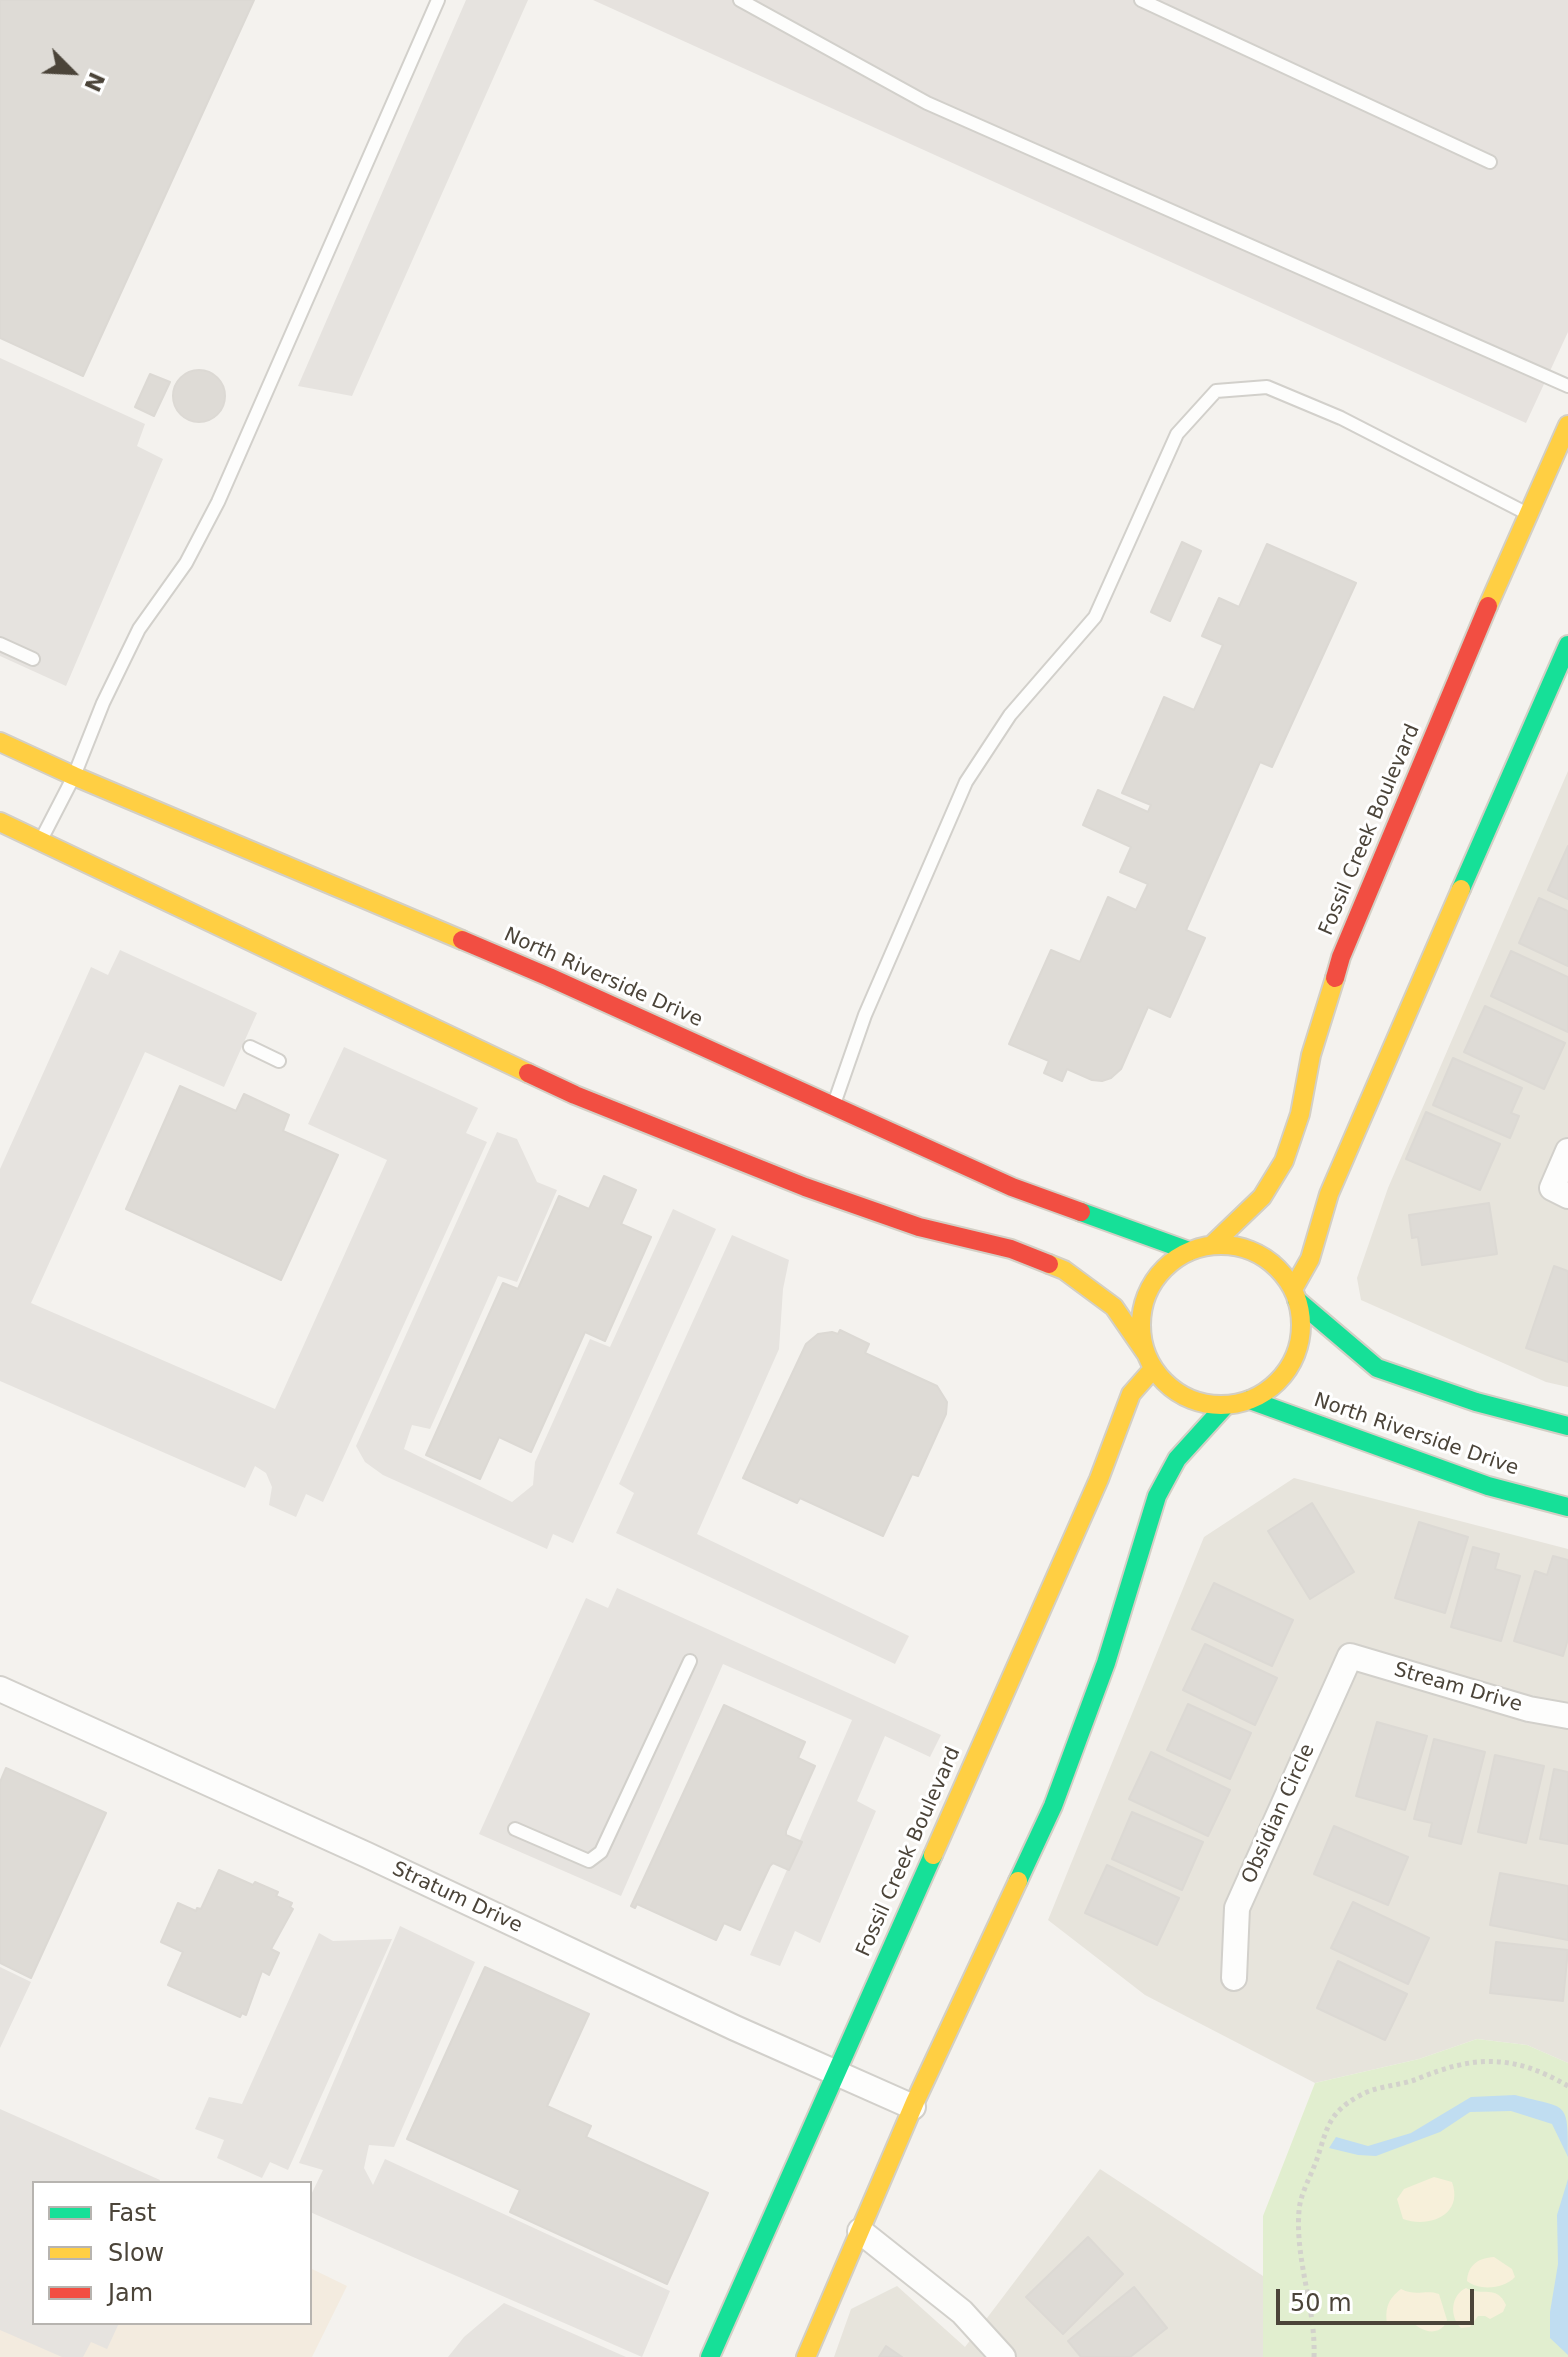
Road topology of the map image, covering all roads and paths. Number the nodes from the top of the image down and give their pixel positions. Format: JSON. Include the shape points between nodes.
{"nodes":[{"id":1,"x":438,"y":0,"type":"edge"},
{"id":2,"x":740,"y":0,"type":"edge"},
{"id":3,"x":1141,"y":0,"type":"edge"},
{"id":4,"x":1490,"y":162,"type":"dead end"},
{"id":5,"x":1568,"y":386,"type":"edge"},
{"id":6,"x":1568,"y":425,"type":"edge"},
{"id":7,"x":1527,"y":513,"type":"junction"},
{"id":8,"x":0,"y":644,"type":"edge"},
{"id":9,"x":1568,"y":645,"type":"edge"},
{"id":10,"x":33,"y":659,"type":"dead end"},
{"id":11,"x":0,"y":742,"type":"edge"},
{"id":12,"x":74,"y":776,"type":"junction"},
{"id":13,"x":0,"y":822,"type":"edge"},
{"id":14,"x":40,"y":840,"type":"junction"},
{"id":15,"x":250,"y":1047,"type":"dead end"},
{"id":16,"x":279,"y":1061,"type":"dead end"},
{"id":17,"x":834,"y":1106,"type":"junction"},
{"id":18,"x":1568,"y":1151,"type":"edge"},
{"id":19,"x":1560,"y":1192,"type":"edge"},
{"id":20,"x":1213,"y":1244,"type":"junction"},
{"id":21,"x":1189,"y":1251,"type":"junction"},
{"id":22,"x":1295,"y":1294,"type":"junction"},
{"id":23,"x":1149,"y":1360,"type":"junction"},
{"id":24,"x":1250,"y":1400,"type":"junction"},
{"id":25,"x":1225,"y":1406,"type":"junction"},
{"id":26,"x":1568,"y":1426,"type":"edge"},
{"id":27,"x":1568,"y":1507,"type":"edge"},
{"id":28,"x":1350,"y":1656,"type":"joint"},
{"id":29,"x":690,"y":1661,"type":"dead end"},
{"id":30,"x":0,"y":1689,"type":"edge"},
{"id":31,"x":1568,"y":1716,"type":"edge"},
{"id":32,"x":515,"y":1829,"type":"dead end"},
{"id":33,"x":1234,"y":1978,"type":"dead end"},
{"id":34,"x":836,"y":2073,"type":"junction"},
{"id":35,"x":1568,"y":2086,"type":"edge"},
{"id":36,"x":913,"y":2107,"type":"junction"},
{"id":37,"x":860,"y":2231,"type":"junction"},
{"id":38,"x":710,"y":2357,"type":"edge"},
{"id":39,"x":806,"y":2357,"type":"edge"},
{"id":40,"x":1003,"y":2357,"type":"edge"},
{"id":41,"x":1314,"y":2357,"type":"edge"}],
"edges":[{"from":1,"to":12,"type":"lane","via":[[218,502],[186,563],[139,629]]},
{"from":2,"to":5,"type":"lane","via":[[927,103]]},
{"from":3,"to":4,"type":"lane"},
{"from":6,"to":7,"type":"main road","name":"Fossil Creek Boulevard"},
{"from":7,"to":17,"type":"lane","via":[[1341,418],[1267,387],[1216,391],[1177,434],[1095,617],[1010,715],[966,782],[865,1015]]},
{"from":7,"to":20,"type":"main road","name":"Fossil Creek Boulevard","via":[[1341,957],[1284,1161],[1262,1197]]},
{"from":8,"to":10,"type":"lane"},
{"from":9,"to":22,"type":"main road","via":[[1371,1094]]},
{"from":11,"to":12,"type":"main road","name":"North Riverside Drive"},
{"from":12,"to":14,"type":"lane"},
{"from":12,"to":17,"type":"main road","name":"North Riverside Drive","via":[[549,977]]},
{"from":13,"to":14,"type":"main road"},
{"from":14,"to":23,"type":"main road","via":[[575,1095],[805,1187],[1064,1270],[1114,1307]]},
{"from":15,"to":16,"type":"lane"},
{"from":17,"to":21,"type":"main road","name":"North Riverside Drive","via":[[1012,1187]]},
{"from":18,"to":19,"type":"street"},
{"from":20,"to":21,"type":"main road"},
{"from":20,"to":22,"type":"main road","via":[[1260,1255],[1282,1273]]},
{"from":21,"to":23,"type":"main road","via":[[1168,1264],[1147,1293],[1140,1328]]},
{"from":22,"to":24,"type":"main road","via":[[1301,1324],[1298,1348],[1271,1388]]},
{"from":22,"to":26,"type":"main road","via":[[1377,1368]]},
{"from":23,"to":25,"type":"main road","via":[[1166,1385],[1184,1397]]},
{"from":23,"to":34,"type":"main road","name":"Fossil Creek Boulevard"},
{"from":24,"to":25,"type":"main road"},
{"from":24,"to":27,"type":"main road","name":"North Riverside Drive","via":[[1488,1486]]},
{"from":25,"to":36,"type":"main road","via":[[1177,1459],[1157,1496],[1106,1663],[1053,1806]]},
{"from":28,"to":31,"type":"street","name":"Stream Drive"},
{"from":28,"to":33,"type":"street","name":"Obsidian Circle","via":[[1237,1908]]},
{"from":29,"to":32,"type":"lane","via":[[601,1852],[589,1861]]},
{"from":30,"to":34,"type":"street","name":"Stratum Drive"},
{"from":34,"to":36,"type":"street","name":"Stratum Drive"},
{"from":34,"to":38,"type":"main road","name":"Fossil Creek Boulevard"},
{"from":35,"to":41,"type":"path","via":[[1540,2070],[1501,2061],[1470,2063],[1362,2094],[1338,2110],[1324,2131],[1299,2208]]},
{"from":36,"to":37,"type":"main road"},
{"from":37,"to":39,"type":"main road"},
{"from":37,"to":40,"type":"street","via":[[962,2312]]}]}
